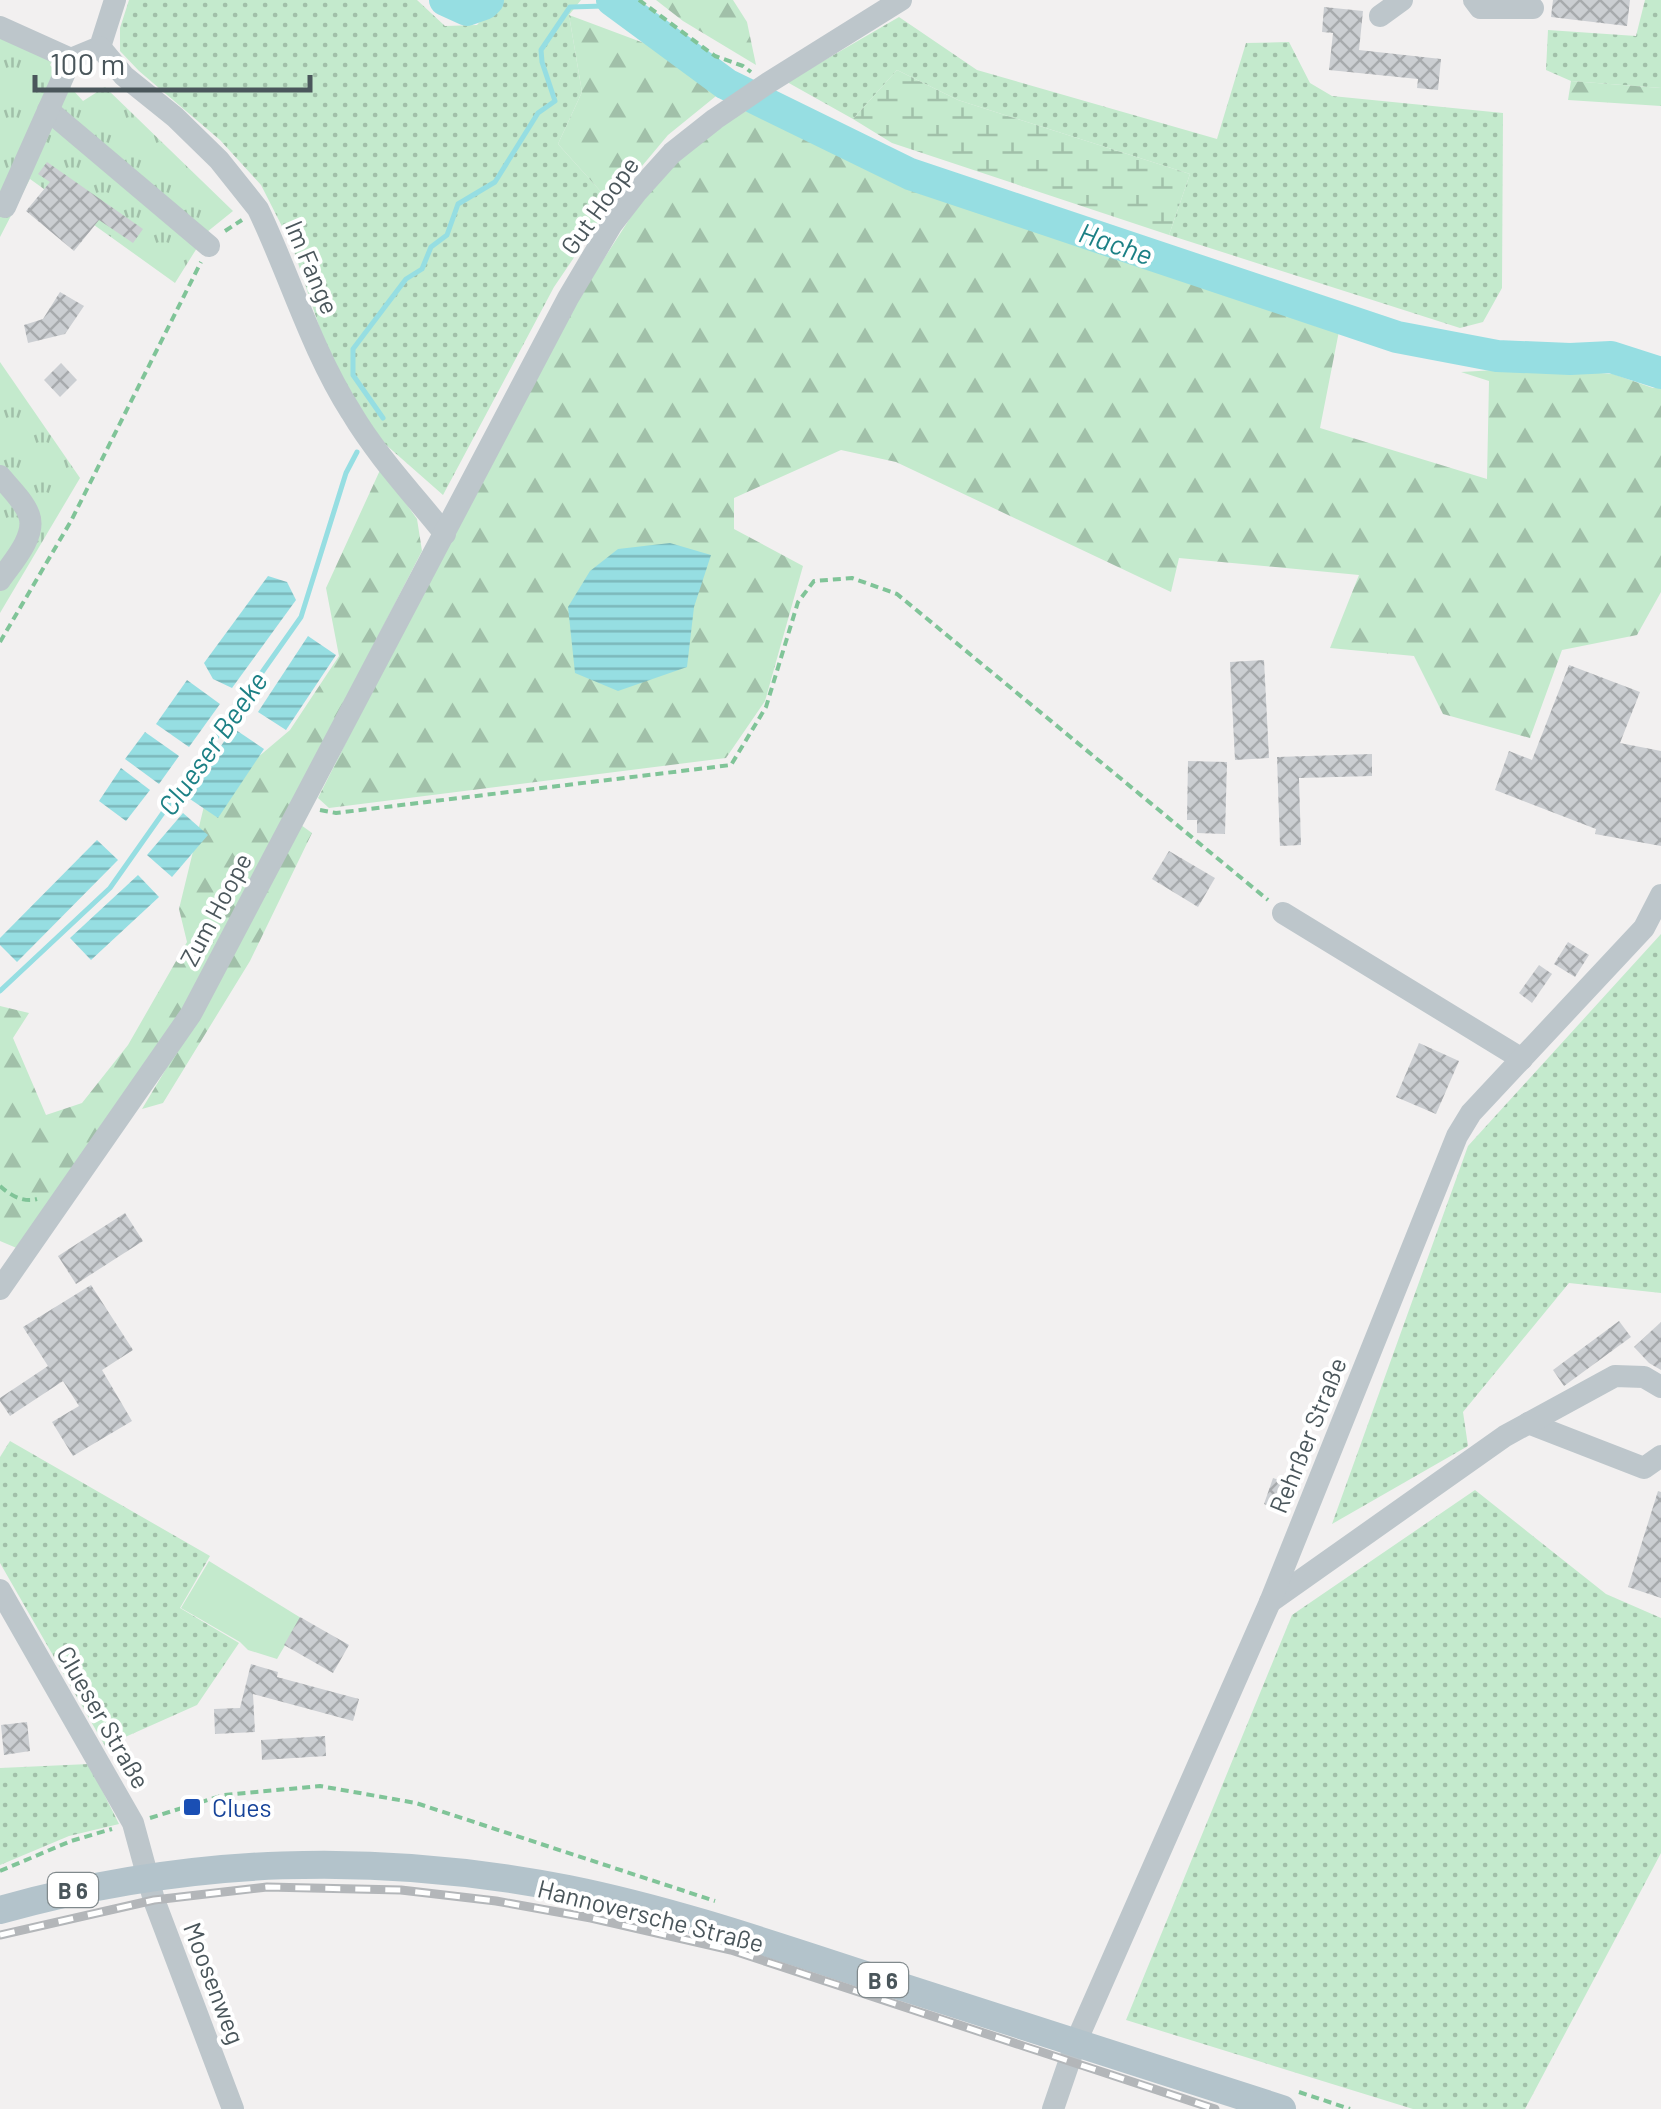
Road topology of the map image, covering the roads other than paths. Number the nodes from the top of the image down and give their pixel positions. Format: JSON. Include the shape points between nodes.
{"nodes":[{"id":1,"x":114,"y":0,"type":"edge"},
{"id":2,"x":901,"y":0,"type":"edge"},
{"id":3,"x":1402,"y":0,"type":"edge"},
{"id":4,"x":1474,"y":0,"type":"edge"},
{"id":5,"x":1533,"y":8,"type":"dead end"},
{"id":6,"x":1380,"y":16,"type":"dead end"},
{"id":7,"x":0,"y":27,"type":"edge"},
{"id":8,"x":100,"y":47,"type":"junction"},
{"id":9,"x":71,"y":59,"type":"junction"},
{"id":10,"x":48,"y":110,"type":"junction"},
{"id":11,"x":5,"y":207,"type":"dead end"},
{"id":12,"x":209,"y":246,"type":"road end"},
{"id":13,"x":2,"y":483,"type":"edge"},
{"id":14,"x":444,"y":534,"type":"junction"},
{"id":15,"x":0,"y":580,"type":"edge"},
{"id":16,"x":1661,"y":896,"type":"edge"},
{"id":17,"x":1283,"y":913,"type":"road end"},
{"id":18,"x":1522,"y":1059,"type":"junction"},
{"id":19,"x":0,"y":1290,"type":"edge"},
{"id":20,"x":1661,"y":1387,"type":"edge"},
{"id":21,"x":1528,"y":1423,"type":"junction"},
{"id":22,"x":1661,"y":1456,"type":"edge"},
{"id":23,"x":0,"y":1590,"type":"edge"},
{"id":24,"x":1270,"y":1602,"type":"junction"},
{"id":25,"x":147,"y":1876,"type":"junction"},
{"id":26,"x":0,"y":1910,"type":"edge"},
{"id":27,"x":1076,"y":2042,"type":"junction"},
{"id":28,"x":233,"y":2109,"type":"edge"},
{"id":29,"x":1053,"y":2109,"type":"edge"},
{"id":30,"x":1282,"y":2109,"type":"edge"}],
"edges":[{"from":1,"to":8,"type":"street"},
{"from":2,"to":14,"type":"street","name":"Gut Hoope","via":[[733,106],[672,152],[636,193],[568,298]]},
{"from":3,"to":6,"type":"street"},
{"from":4,"to":5,"type":"street","via":[[1480,8]]},
{"from":7,"to":9,"type":"street"},
{"from":8,"to":9,"type":"street"},
{"from":8,"to":14,"type":"street","name":"Im Fange","via":[[218,160],[258,209],[350,411]]},
{"from":9,"to":10,"type":"street"},
{"from":10,"to":11,"type":"street"},
{"from":10,"to":12,"type":"street"},
{"from":13,"to":15,"type":"street","via":[[30,516],[30,526]]},
{"from":14,"to":19,"type":"street","name":"Zum Hoope","via":[[191,1014]]},
{"from":16,"to":18,"type":"street","name":"Rehrßer Straße","via":[[1644,928]]},
{"from":17,"to":18,"type":"street"},
{"from":18,"to":24,"type":"street","name":"Rehrßer Straße","via":[[1457,1136]]},
{"from":20,"to":21,"type":"street","via":[[1644,1377],[1615,1376]]},
{"from":21,"to":22,"type":"street","via":[[1644,1468]]},
{"from":21,"to":24,"type":"street"},
{"from":23,"to":25,"type":"street","name":"Clueser Straße","via":[[133,1823]]},
{"from":24,"to":27,"type":"street","name":"Rehrßer Straße"},
{"from":25,"to":26,"type":"main road","name":"Hannoversche Straße","number":"B 6"},
{"from":25,"to":27,"type":"main road","name":"Hannoversche Straße","number":"B 6","via":[[279,1864],[380,1865],[569,1890],[685,1918]]},
{"from":25,"to":28,"type":"street","name":"Moosenweg"},
{"from":27,"to":29,"type":"street","name":"Rehrßer Straße"},
{"from":27,"to":30,"type":"main road","name":"Hannoversche Straße","number":"B 6"}]}
